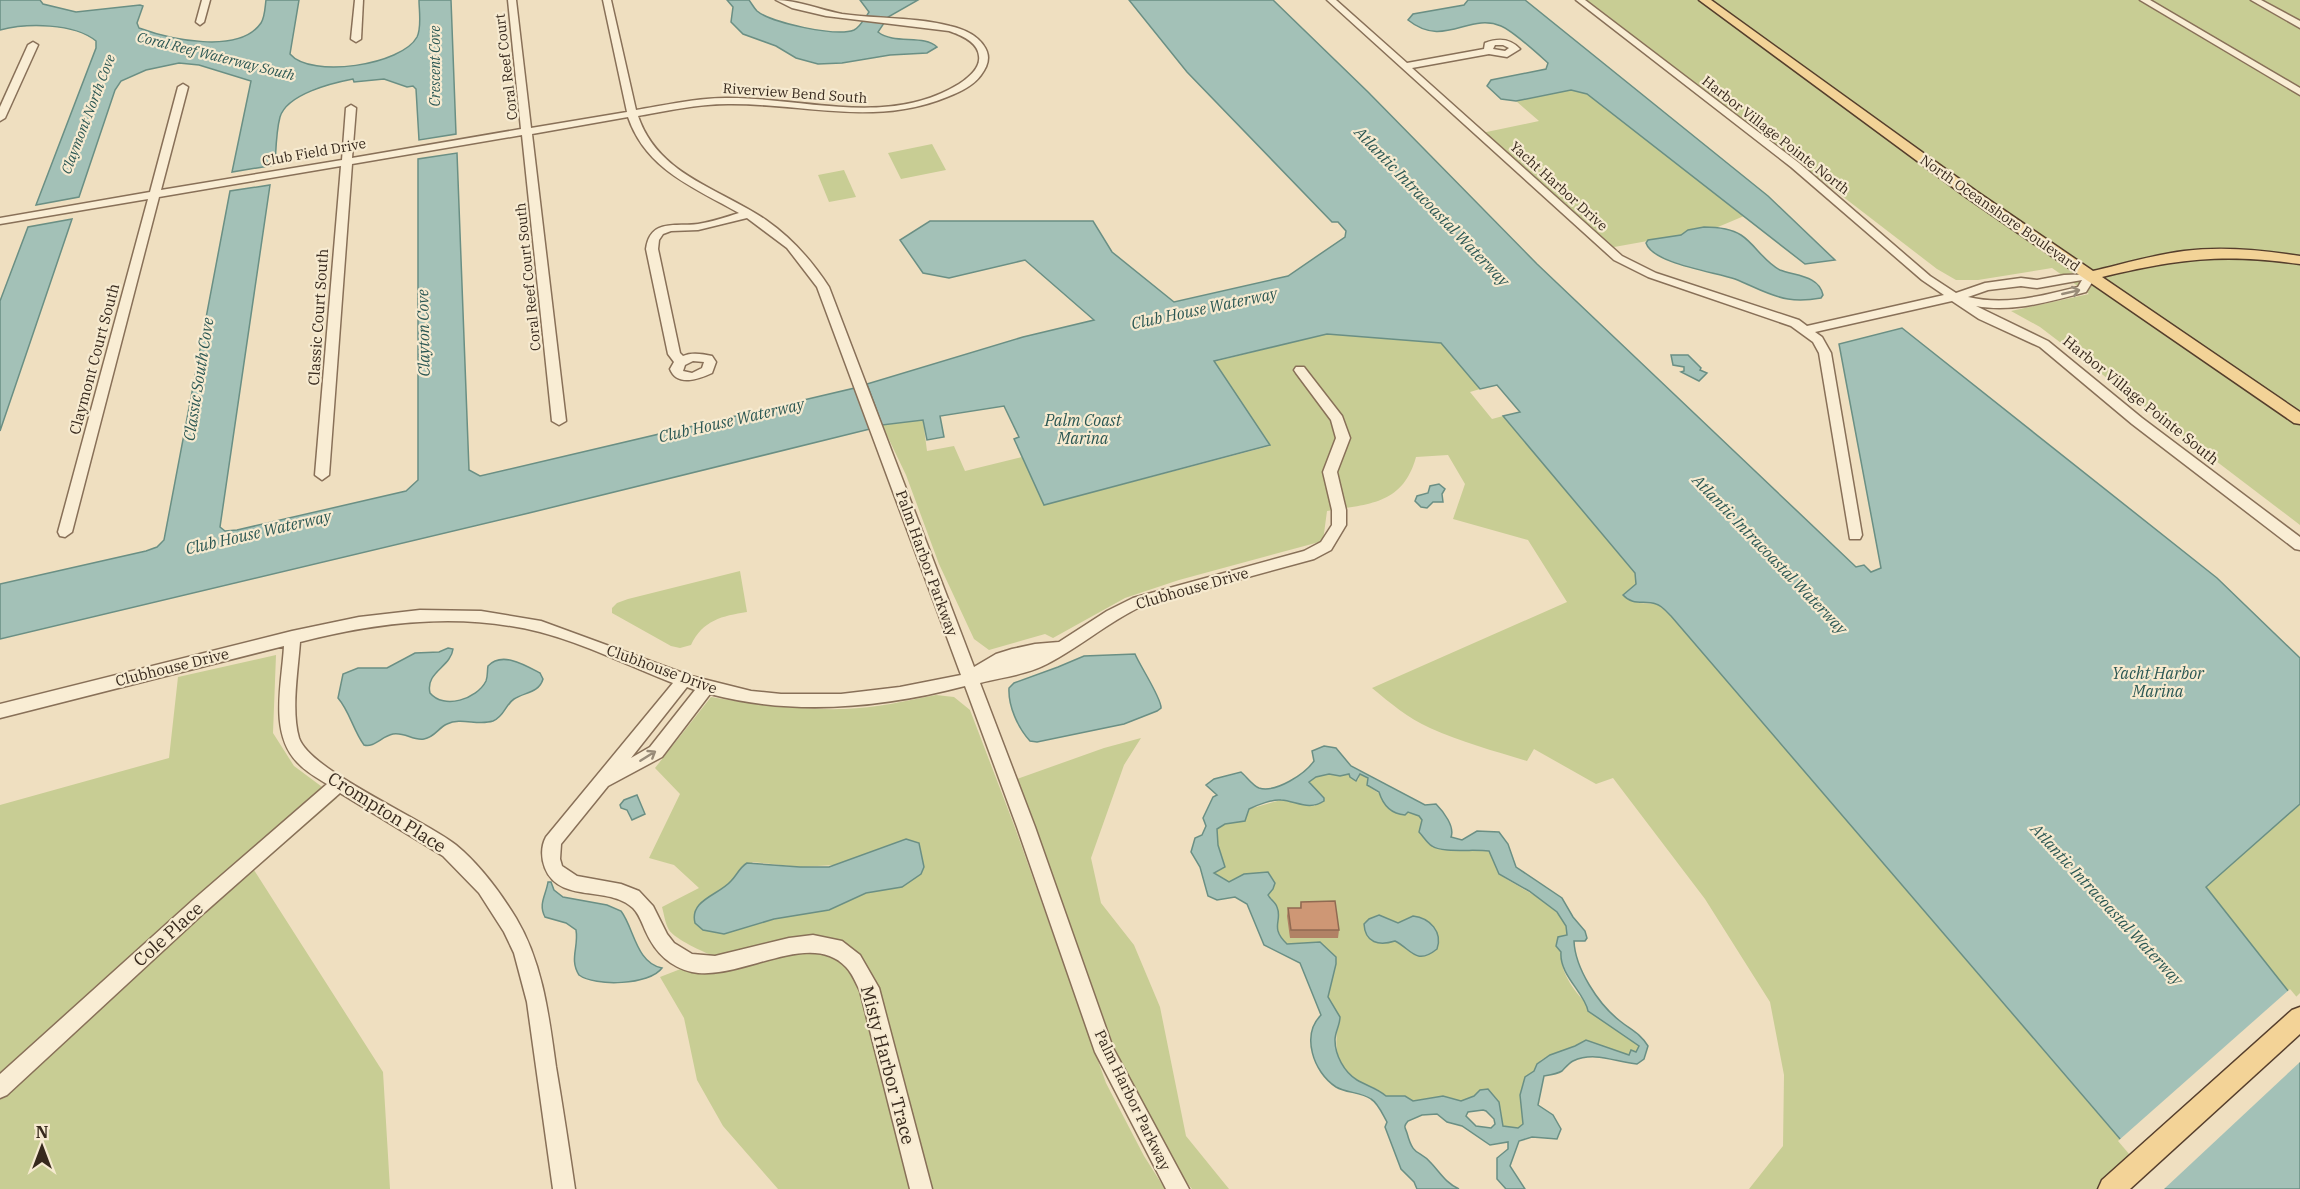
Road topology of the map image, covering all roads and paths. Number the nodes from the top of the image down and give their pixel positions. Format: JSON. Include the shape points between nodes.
{"nodes":[{"id":1,"x":206,"y":0,"type":"edge"},
{"id":2,"x":359,"y":0,"type":"edge"},
{"id":3,"x":512,"y":0,"type":"edge"},
{"id":4,"x":607,"y":0,"type":"edge"},
{"id":5,"x":780,"y":0,"type":"edge"},
{"id":6,"x":1348,"y":0,"type":"edge"},
{"id":7,"x":1580,"y":0,"type":"edge"},
{"id":8,"x":1704,"y":0,"type":"edge"},
{"id":9,"x":2144,"y":0,"type":"edge"},
{"id":10,"x":2255,"y":0,"type":"edge"},
{"id":11,"x":1333,"y":1,"type":"edge"},
{"id":12,"x":200,"y":22,"type":"dead end"},
{"id":13,"x":2300,"y":25,"type":"edge"},
{"id":14,"x":356,"y":39,"type":"dead end"},
{"id":15,"x":33,"y":45,"type":"dead end"},
{"id":16,"x":1489,"y":51,"type":"dead end"},
{"id":17,"x":1406,"y":66,"type":"junction"},
{"id":18,"x":183,"y":87,"type":"dead end"},
{"id":19,"x":2300,"y":92,"type":"edge"},
{"id":20,"x":351,"y":108,"type":"dead end"},
{"id":21,"x":633,"y":113,"type":"junction"},
{"id":22,"x":0,"y":118,"type":"edge"},
{"id":23,"x":527,"y":131,"type":"junction"},
{"id":24,"x":346,"y":162,"type":"junction"},
{"id":25,"x":154,"y":195,"type":"junction"},
{"id":26,"x":749,"y":214,"type":"junction"},
{"id":27,"x":0,"y":221,"type":"edge"},
{"id":28,"x":2300,"y":260,"type":"edge"},
{"id":29,"x":2090,"y":276,"type":"junction"},
{"id":30,"x":2035,"y":286,"type":"junction"},
{"id":31,"x":1978,"y":291,"type":"junction"},
{"id":32,"x":2005,"y":292,"type":"junction"},
{"id":33,"x":1952,"y":296,"type":"junction"},
{"id":34,"x":2046,"y":298,"type":"junction"},
{"id":35,"x":2018,"y":303,"type":"junction"},
{"id":36,"x":1811,"y":334,"type":"junction"},
{"id":37,"x":681,"y":362,"type":"dead end"},
{"id":38,"x":1299,"y":370,"type":"dead end"},
{"id":39,"x":2300,"y":419,"type":"edge"},
{"id":40,"x":559,"y":421,"type":"dead end"},
{"id":41,"x":322,"y":475,"type":"dead end"},
{"id":42,"x":65,"y":531,"type":"dead end"},
{"id":43,"x":1855,"y":535,"type":"dead end"},
{"id":44,"x":2300,"y":545,"type":"edge"},
{"id":45,"x":292,"y":637,"type":"junction"},
{"id":46,"x":685,"y":679,"type":"junction"},
{"id":47,"x":971,"y":679,"type":"junction"},
{"id":48,"x":706,"y":687,"type":"junction"},
{"id":49,"x":0,"y":711,"type":"edge"},
{"id":50,"x":339,"y":784,"type":"junction"},
{"id":51,"x":597,"y":784,"type":"junction"},
{"id":52,"x":2300,"y":1018,"type":"edge"},
{"id":53,"x":0,"y":1088,"type":"edge"},
{"id":54,"x":564,"y":1189,"type":"edge"},
{"id":55,"x":921,"y":1189,"type":"edge"},
{"id":56,"x":1178,"y":1189,"type":"edge"},
{"id":57,"x":2110,"y":1189,"type":"edge"}],
"edges":[{"from":1,"to":12,"type":"street"},
{"from":2,"to":14,"type":"street"},
{"from":3,"to":23,"type":"street","name":"Coral Reef Court"},
{"from":4,"to":21,"type":"street","name":"Palm Harbor Parkway"},
{"from":5,"to":21,"type":"street","name":"Riverview Bend South","via":[[848,18],[939,26],[966,35],[978,44],[985,58],[969,82],[915,105],[888,110],[833,111],[727,100]]},
{"from":6,"to":11,"type":"street"},
{"from":7,"to":33,"type":"street","name":"Harbor Village Pointe North","via":[[1796,165]]},
{"from":8,"to":29,"type":"main road","name":"North Oceanshore Boulevard"},
{"from":9,"to":19,"type":"street"},
{"from":10,"to":13,"type":"street"},
{"from":11,"to":17,"type":"street","name":"Yacht Harbor Drive"},
{"from":15,"to":22,"type":"street"},
{"from":16,"to":17,"type":"street"},
{"from":17,"to":36,"type":"street","name":"Yacht Harbor Drive","via":[[1618,258],[1652,275],[1790,321]]},
{"from":18,"to":25,"type":"street","name":"Claymont Court South"},
{"from":20,"to":24,"type":"street","name":"Classic Court South"},
{"from":21,"to":23,"type":"street","name":"Club Field Drive"},
{"from":21,"to":26,"type":"street","name":"Palm Harbor Parkway","via":[[645,142],[672,172]]},
{"from":23,"to":24,"type":"street","name":"Club Field Drive"},
{"from":23,"to":40,"type":"street","name":"Coral Reef Court South"},
{"from":24,"to":25,"type":"street","name":"Club Field Drive"},
{"from":24,"to":41,"type":"street","name":"Classic Court South"},
{"from":25,"to":27,"type":"street","name":"Club Field Drive"},
{"from":25,"to":42,"type":"street","name":"Claymont Court South"},
{"from":26,"to":37,"type":"street","via":[[698,227],[670,228],[652,239],[674,354]]},
{"from":26,"to":47,"type":"street","name":"Palm Harbor Parkway","via":[[792,246],[818,279],[832,306]]},
{"from":28,"to":29,"type":"main road","via":[[2246,253],[2201,254]]},
{"from":29,"to":30,"type":"street"},
{"from":34,"to":29,"type":"street","one_way":true,"via":[[2082,290]]},
{"from":29,"to":39,"type":"main road","name":"North Oceanshore Boulevard"},
{"from":30,"to":31,"type":"street","via":[[2021,282]]},
{"from":30,"to":32,"type":"street"},
{"from":30,"to":34,"type":"street"},
{"from":31,"to":32,"type":"street"},
{"from":31,"to":33,"type":"street"},
{"from":32,"to":35,"type":"street"},
{"from":33,"to":35,"type":"street","via":[[1984,304]]},
{"from":33,"to":36,"type":"street","via":[[1873,316],[1854,327]]},
{"from":33,"to":44,"type":"street","name":"Harbor Village Pointe South","via":[[2044,344],[2137,421]]},
{"from":34,"to":35,"type":"street"},
{"from":36,"to":43,"type":"street","via":[[1825,353]]},
{"from":38,"to":47,"type":"street","name":"Clubhouse Drive","via":[[1342,433],[1330,477],[1340,519],[1326,546],[1309,555],[1138,602],[1040,661]]},
{"from":45,"to":46,"type":"street","name":"Clubhouse Drive","via":[[403,617],[493,617],[568,635]]},
{"from":45,"to":49,"type":"street","name":"Clubhouse Drive"},
{"from":45,"to":50,"type":"street","name":"Crompton Place","via":[[288,723],[292,742],[303,758]]},
{"from":46,"to":48,"type":"street","name":"Clubhouse Drive"},
{"from":46,"to":51,"type":"street","name":"Misty Harbor Trace"},
{"from":47,"to":48,"type":"street","name":"Clubhouse Drive","via":[[907,694],[840,701],[764,698]]},
{"from":47,"to":56,"type":"street","name":"Palm Harbor Parkway","via":[[1105,1052]]},
{"from":51,"to":48,"type":"street","name":"Misty Harbor Trace","one_way":true,"via":[[656,752]]},
{"from":50,"to":53,"type":"street","name":"Cole Place"},
{"from":50,"to":54,"type":"street","name":"Crompton Place","via":[[449,850],[485,887],[511,926],[531,976],[539,1012]]},
{"from":51,"to":55,"type":"street","name":"Misty Harbor Trace","via":[[552,842],[552,866],[565,880],[634,898],[643,907],[663,946],[691,962],[722,964],[786,946],[811,944],[835,948],[859,964],[869,988]]},
{"from":52,"to":57,"type":"main road"}]}
